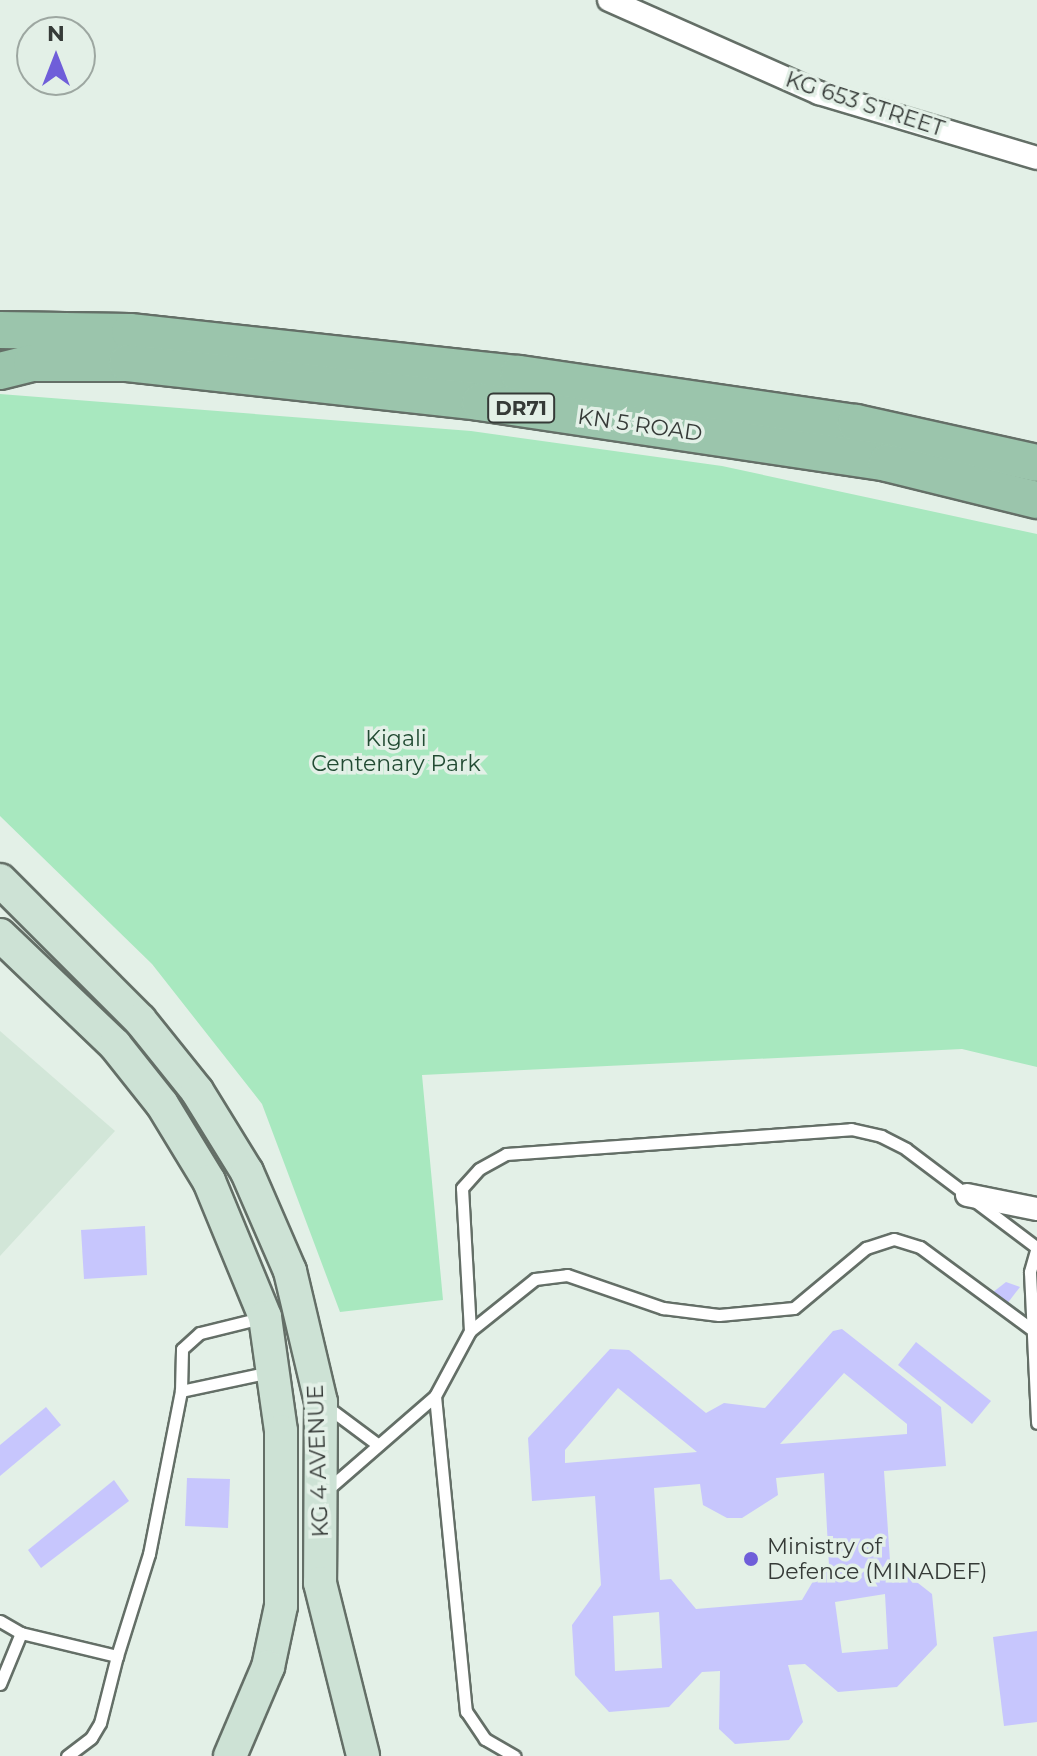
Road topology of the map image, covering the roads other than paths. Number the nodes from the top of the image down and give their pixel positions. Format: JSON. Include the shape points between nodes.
{"nodes":[{"id":1,"x":620,"y":2,"type":"edge"},
{"id":2,"x":1037,"y":158,"type":"edge"},
{"id":3,"x":0,"y":314,"type":"edge"},
{"id":4,"x":50,"y":328,"type":"junction"},
{"id":5,"x":0,"y":330,"type":"edge"},
{"id":6,"x":0,"y":371,"type":"edge"},
{"id":7,"x":1037,"y":463,"type":"edge"},
{"id":8,"x":1037,"y":500,"type":"edge"},
{"id":9,"x":0,"y":880,"type":"edge"},
{"id":10,"x":0,"y":935,"type":"edge"},
{"id":11,"x":967,"y":1195,"type":"junction"},
{"id":12,"x":1037,"y":1209,"type":"edge"},
{"id":13,"x":1037,"y":1247,"type":"edge"},
{"id":14,"x":265,"y":1317,"type":"junction"},
{"id":15,"x":1030,"y":1328,"type":"junction"},
{"id":16,"x":470,"y":1331,"type":"junction"},
{"id":17,"x":274,"y":1371,"type":"junction"},
{"id":18,"x":181,"y":1391,"type":"junction"},
{"id":19,"x":435,"y":1396,"type":"junction"},
{"id":20,"x":321,"y":1402,"type":"junction"},
{"id":21,"x":1037,"y":1423,"type":"edge"},
{"id":22,"x":377,"y":1444,"type":"junction"},
{"id":23,"x":322,"y":1494,"type":"junction"},
{"id":24,"x":0,"y":1621,"type":"edge"},
{"id":25,"x":21,"y":1633,"type":"junction"},
{"id":26,"x":117,"y":1656,"type":"junction"},
{"id":27,"x":0,"y":1684,"type":"edge"},
{"id":28,"x":67,"y":1756,"type":"edge"},
{"id":29,"x":230,"y":1756,"type":"edge"},
{"id":30,"x":363,"y":1756,"type":"edge"},
{"id":31,"x":514,"y":1756,"type":"edge"}],
"edges":[{"from":1,"to":2,"type":"street","name":"KG 653 STREET","via":[[819,93]]},
{"from":3,"to":4,"type":"main road"},
{"from":4,"to":5,"type":"main road","name":"KN 5 ROAD","number":"DR71"},
{"from":4,"to":7,"type":"main road","name":"KN 5 ROAD","number":"DR71","via":[[519,374],[856,423]]},
{"from":6,"to":8,"type":"main road","name":"KN 5 ROAD","number":"DR71","via":[[32,363],[127,363],[480,402],[887,463]]},
{"from":9,"to":20,"type":"main road","name":"KG 4 AVENUE","via":[[140,1020],[197,1091],[247,1172],[290,1271]]},
{"from":10,"to":14,"type":"main road","name":"KG 4 AVENUE","via":[[115,1045],[162,1104],[209,1181]]},
{"from":11,"to":12,"type":"street"},
{"from":11,"to":13,"type":"lane"},
{"from":11,"to":16,"type":"lane","via":[[906,1149],[851,1129],[506,1154],[479,1169],[462,1188]]},
{"from":13,"to":15,"type":"lane","via":[[1030,1272]]},
{"from":14,"to":17,"type":"main road","name":"KG 4 AVENUE"},
{"from":14,"to":18,"type":"lane","via":[[190,1339],[182,1349]]},
{"from":15,"to":16,"type":"lane","via":[[920,1247],[894,1239],[866,1248],[794,1308],[719,1315],[663,1308],[567,1275],[535,1279]]},
{"from":15,"to":21,"type":"lane"},
{"from":16,"to":19,"type":"lane"},
{"from":17,"to":18,"type":"lane"},
{"from":17,"to":29,"type":"main road","name":"KG 4 AVENUE","via":[[282,1445],[281,1606],[268,1667]]},
{"from":18,"to":26,"type":"lane","via":[[149,1554]]},
{"from":19,"to":22,"type":"lane"},
{"from":19,"to":31,"type":"lane","via":[[466,1711],[485,1739]]},
{"from":20,"to":22,"type":"lane"},
{"from":20,"to":23,"type":"main road","name":"KG 4 AVENUE"},
{"from":22,"to":23,"type":"lane"},
{"from":23,"to":30,"type":"main road","name":"KG 4 AVENUE","via":[[320,1583]]},
{"from":24,"to":25,"type":"lane"},
{"from":25,"to":26,"type":"lane"},
{"from":25,"to":27,"type":"lane"},
{"from":26,"to":28,"type":"lane","via":[[100,1723],[91,1738]]}]}
